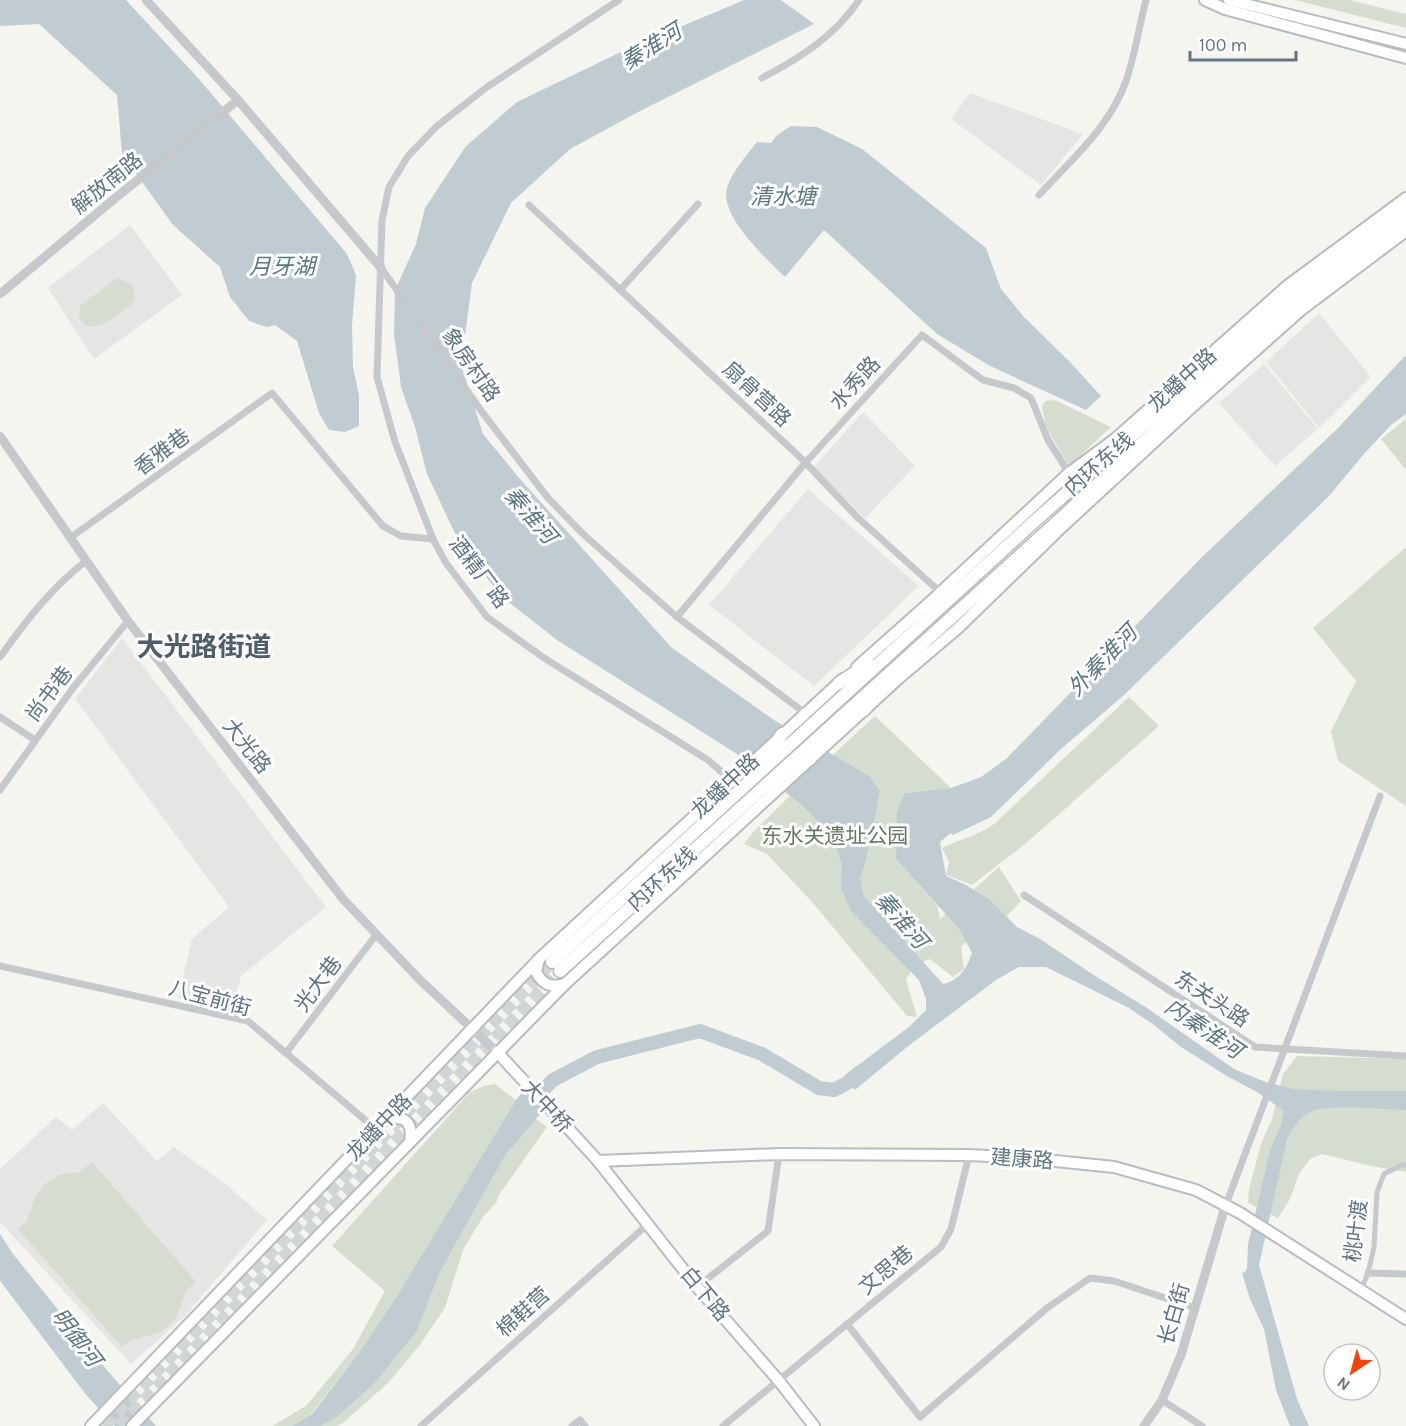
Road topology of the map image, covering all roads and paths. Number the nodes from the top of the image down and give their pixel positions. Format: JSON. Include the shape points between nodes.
{"nodes":[{"id":1,"x":146,"y":0,"type":"edge"},
{"id":2,"x":619,"y":0,"type":"edge"},
{"id":3,"x":859,"y":0,"type":"edge"},
{"id":4,"x":1146,"y":0,"type":"edge"},
{"id":5,"x":1205,"y":0,"type":"edge"},
{"id":6,"x":1229,"y":0,"type":"edge"},
{"id":7,"x":1406,"y":44,"type":"edge"},
{"id":8,"x":1406,"y":58,"type":"edge"},
{"id":9,"x":762,"y":78,"type":"dead end"},
{"id":10,"x":238,"y":100,"type":"junction"},
{"id":11,"x":1039,"y":195,"type":"dead end"},
{"id":12,"x":1406,"y":198,"type":"edge"},
{"id":13,"x":698,"y":204,"type":"dead end"},
{"id":14,"x":529,"y":205,"type":"dead end"},
{"id":15,"x":1406,"y":209,"type":"edge"},
{"id":16,"x":1406,"y":220,"type":"edge"},
{"id":17,"x":1406,"y":231,"type":"edge"},
{"id":18,"x":381,"y":268,"type":"junction"},
{"id":19,"x":620,"y":290,"type":"junction"},
{"id":20,"x":0,"y":294,"type":"edge"},
{"id":21,"x":0,"y":436,"type":"edge"},
{"id":22,"x":806,"y":462,"type":"junction"},
{"id":23,"x":1069,"y":473,"type":"junction"},
{"id":24,"x":70,"y":538,"type":"junction"},
{"id":25,"x":434,"y":539,"type":"junction"},
{"id":26,"x":86,"y":561,"type":"junction"},
{"id":27,"x":940,"y":592,"type":"junction"},
{"id":28,"x":677,"y":617,"type":"junction"},
{"id":29,"x":128,"y":621,"type":"junction"},
{"id":30,"x":895,"y":648,"type":"junction"},
{"id":31,"x":0,"y":657,"type":"edge"},
{"id":32,"x":906,"y":657,"type":"junction"},
{"id":33,"x":839,"y":682,"type":"junction"},
{"id":34,"x":864,"y":710,"type":"junction"},
{"id":35,"x":805,"y":713,"type":"junction"},
{"id":36,"x":0,"y":717,"type":"edge"},
{"id":37,"x":799,"y":727,"type":"junction"},
{"id":38,"x":783,"y":734,"type":"junction"},
{"id":39,"x":35,"y":740,"type":"junction"},
{"id":40,"x":820,"y":743,"type":"junction"},
{"id":41,"x":810,"y":759,"type":"joint"},
{"id":42,"x":752,"y":779,"type":"junction"},
{"id":43,"x":731,"y":780,"type":"junction"},
{"id":44,"x":0,"y":790,"type":"edge"},
{"id":45,"x":768,"y":790,"type":"junction"},
{"id":46,"x":1380,"y":796,"type":"dead end"},
{"id":47,"x":1024,"y":895,"type":"dead end"},
{"id":48,"x":376,"y":935,"type":"junction"},
{"id":49,"x":539,"y":959,"type":"junction"},
{"id":50,"x":0,"y":966,"type":"edge"},
{"id":51,"x":565,"y":984,"type":"junction"},
{"id":52,"x":472,"y":1029,"type":"junction"},
{"id":53,"x":1285,"y":1050,"type":"junction"},
{"id":54,"x":497,"y":1052,"type":"junction"},
{"id":55,"x":286,"y":1053,"type":"junction"},
{"id":56,"x":1406,"y":1056,"type":"edge"},
{"id":57,"x":387,"y":1119,"type":"junction"},
{"id":58,"x":377,"y":1130,"type":"junction"},
{"id":59,"x":410,"y":1142,"type":"junction"},
{"id":60,"x":779,"y":1154,"type":"junction"},
{"id":61,"x":969,"y":1155,"type":"junction"},
{"id":62,"x":598,"y":1161,"type":"junction"},
{"id":63,"x":1406,"y":1165,"type":"edge"},
{"id":64,"x":1225,"y":1207,"type":"junction"},
{"id":65,"x":648,"y":1224,"type":"junction"},
{"id":66,"x":1368,"y":1272,"type":"junction"},
{"id":67,"x":1406,"y":1274,"type":"edge"},
{"id":68,"x":697,"y":1287,"type":"junction"},
{"id":69,"x":1360,"y":1291,"type":"junction"},
{"id":70,"x":1195,"y":1308,"type":"junction"},
{"id":71,"x":1406,"y":1319,"type":"edge"},
{"id":72,"x":848,"y":1324,"type":"junction"},
{"id":73,"x":779,"y":1381,"type":"junction"},
{"id":74,"x":1162,"y":1400,"type":"junction"},
{"id":75,"x":582,"y":1423,"type":"edge"},
{"id":76,"x":93,"y":1424,"type":"edge"},
{"id":77,"x":132,"y":1426,"type":"edge"},
{"id":78,"x":421,"y":1426,"type":"edge"},
{"id":79,"x":572,"y":1426,"type":"edge"},
{"id":80,"x":723,"y":1426,"type":"edge"},
{"id":81,"x":814,"y":1426,"type":"edge"},
{"id":82,"x":1143,"y":1426,"type":"edge"},
{"id":83,"x":1202,"y":1426,"type":"edge"}],
"edges":[{"from":1,"to":10,"type":"street","name":"象房村路"},
{"from":2,"to":18,"type":"street","name":"酒精厂路","via":[[487,87],[437,126],[408,156],[389,186],[382,220]]},
{"from":3,"to":9,"type":"street","via":[[846,19],[823,40]]},
{"from":4,"to":11,"type":"street","via":[[1125,82],[1109,113]]},
{"from":5,"to":8,"type":"main road"},
{"from":6,"to":7,"type":"main road"},
{"from":10,"to":18,"type":"street","name":"象房村路"},
{"from":10,"to":20,"type":"street","name":"解放南路"},
{"from":12,"to":23,"type":"main road","name":"龙蟠中路","via":[[1287,286],[1115,439]]},
{"from":13,"to":19,"type":"street"},
{"from":14,"to":19,"type":"street","name":"扇骨营路"},
{"from":15,"to":30,"type":"highway","name":"内环东线","via":[[1287,299]]},
{"from":16,"to":32,"type":"highway","name":"内环东线","via":[[1290,306]]},
{"from":17,"to":34,"type":"main road","name":"龙蟠中路","via":[[1301,310],[1071,518],[957,629]]},
{"from":18,"to":25,"type":"street","name":"酒精厂路","via":[[377,377],[395,442]]},
{"from":18,"to":28,"type":"street","name":"象房村路","via":[[482,412],[555,505]]},
{"from":19,"to":22,"type":"street","name":"扇骨营路"},
{"from":21,"to":24,"type":"street","name":"大光路"},
{"from":22,"to":23,"type":"street","name":"水秀路","via":[[921,335],[983,380],[1014,388],[1031,398],[1048,440]]},
{"from":22,"to":27,"type":"street","name":"扇骨营路","via":[[857,517]]},
{"from":22,"to":28,"type":"street","name":"水秀路"},
{"from":23,"to":27,"type":"main road","name":"龙蟠中路"},
{"from":24,"to":25,"type":"street","name":"香雅巷","via":[[272,393],[383,526],[401,536]]},
{"from":24,"to":26,"type":"street","name":"大光路"},
{"from":25,"to":43,"type":"street","name":"酒精厂路","via":[[446,563],[487,617],[544,658],[708,760]]},
{"from":26,"to":29,"type":"street","name":"大光路"},
{"from":26,"to":31,"type":"street","via":[[35,609]]},
{"from":27,"to":33,"type":"main road","name":"龙蟠中路"},
{"from":28,"to":35,"type":"street","name":"象房村路"},
{"from":29,"to":39,"type":"street","name":"尚书巷"},
{"from":29,"to":48,"type":"street","name":"大光路","via":[[343,899]]},
{"from":30,"to":33,"type":"highway"},
{"from":30,"to":37,"type":"highway","name":"内环东线"},
{"from":32,"to":34,"type":"highway"},
{"from":32,"to":40,"type":"highway","name":"内环东线"},
{"from":33,"to":35,"type":"main road","name":"龙蟠中路"},
{"from":34,"to":40,"type":"main road","name":"龙蟠中路"},
{"from":35,"to":37,"type":"main road","name":"龙蟠中路"},
{"from":36,"to":39,"type":"street"},
{"from":37,"to":38,"type":"main road","name":"龙蟠中路"},
{"from":37,"to":42,"type":"highway","name":"内环东线"},
{"from":38,"to":42,"type":"highway"},
{"from":38,"to":43,"type":"main road","name":"龙蟠中路"},
{"from":39,"to":44,"type":"street","name":"尚书巷"},
{"from":40,"to":41,"type":"main road","name":"龙蟠中路"},
{"from":40,"to":45,"type":"highway","name":"内环东线"},
{"from":41,"to":45,"type":"highway"},
{"from":42,"to":45,"type":"highway","name":"内环东线","via":[[556,967]]},
{"from":43,"to":49,"type":"main road","name":"龙蟠中路"},
{"from":45,"to":51,"type":"main road","name":"龙蟠中路"},
{"from":46,"to":53,"type":"street"},
{"from":47,"to":53,"type":"street","name":"东关头路","via":[[1255,1047]]},
{"from":48,"to":52,"type":"street","name":"大光路"},
{"from":48,"to":55,"type":"street","name":"光大巷"},
{"from":49,"to":51,"type":"main road","via":[[536,972],[544,983],[550,987]]},
{"from":49,"to":52,"type":"main road","name":"龙蟠中路"},
{"from":50,"to":55,"type":"street","name":"八宝前街","via":[[248,1021]]},
{"from":51,"to":54,"type":"main road","name":"龙蟠中路"},
{"from":52,"to":54,"type":"street","name":"大光路"},
{"from":52,"to":57,"type":"main road","name":"龙蟠中路"},
{"from":53,"to":56,"type":"street","name":"东关头路"},
{"from":53,"to":64,"type":"street"},
{"from":54,"to":59,"type":"main road","name":"龙蟠中路"},
{"from":54,"to":62,"type":"main road","name":"大中桥","bridge":true},
{"from":55,"to":58,"type":"street","name":"八宝前街"},
{"from":57,"to":58,"type":"main road","name":"龙蟠中路"},
{"from":57,"to":59,"type":"main road","via":[[405,1119],[412,1132]]},
{"from":58,"to":76,"type":"main road","name":"龙蟠中路"},
{"from":59,"to":77,"type":"main road","name":"龙蟠中路"},
{"from":60,"to":61,"type":"main road","name":"建康路"},
{"from":60,"to":62,"type":"main road","name":"建康路"},
{"from":60,"to":68,"type":"street","via":[[768,1231]]},
{"from":61,"to":64,"type":"main road","name":"建康路","via":[[1114,1167],[1196,1190]]},
{"from":61,"to":72,"type":"street","name":"文思巷","via":[[945,1240]]},
{"from":62,"to":65,"type":"main road","name":"白下路"},
{"from":63,"to":66,"type":"street","name":"桃叶渡","via":[[1384,1174],[1377,1192],[1374,1247]]},
{"from":64,"to":69,"type":"main road","name":"建康路"},
{"from":64,"to":70,"type":"street","name":"长白街"},
{"from":65,"to":68,"type":"main road","name":"白下路"},
{"from":65,"to":78,"type":"street","name":"棉鞋营"},
{"from":66,"to":67,"type":"street"},
{"from":66,"to":69,"type":"street","name":"桃叶渡"},
{"from":68,"to":73,"type":"main road","name":"白下路"},
{"from":69,"to":71,"type":"main road","name":"建康路"},
{"from":70,"to":72,"type":"street","via":[[1114,1281],[1090,1278],[1047,1308],[920,1417]]},
{"from":70,"to":74,"type":"street","name":"长白街"},
{"from":72,"to":73,"type":"street","name":"文思巷"},
{"from":73,"to":80,"type":"street","name":"文思巷"},
{"from":73,"to":81,"type":"main road","name":"白下路"},
{"from":74,"to":82,"type":"street","name":"长白街"},
{"from":74,"to":83,"type":"street"},
{"from":75,"to":79,"type":"street"}]}
